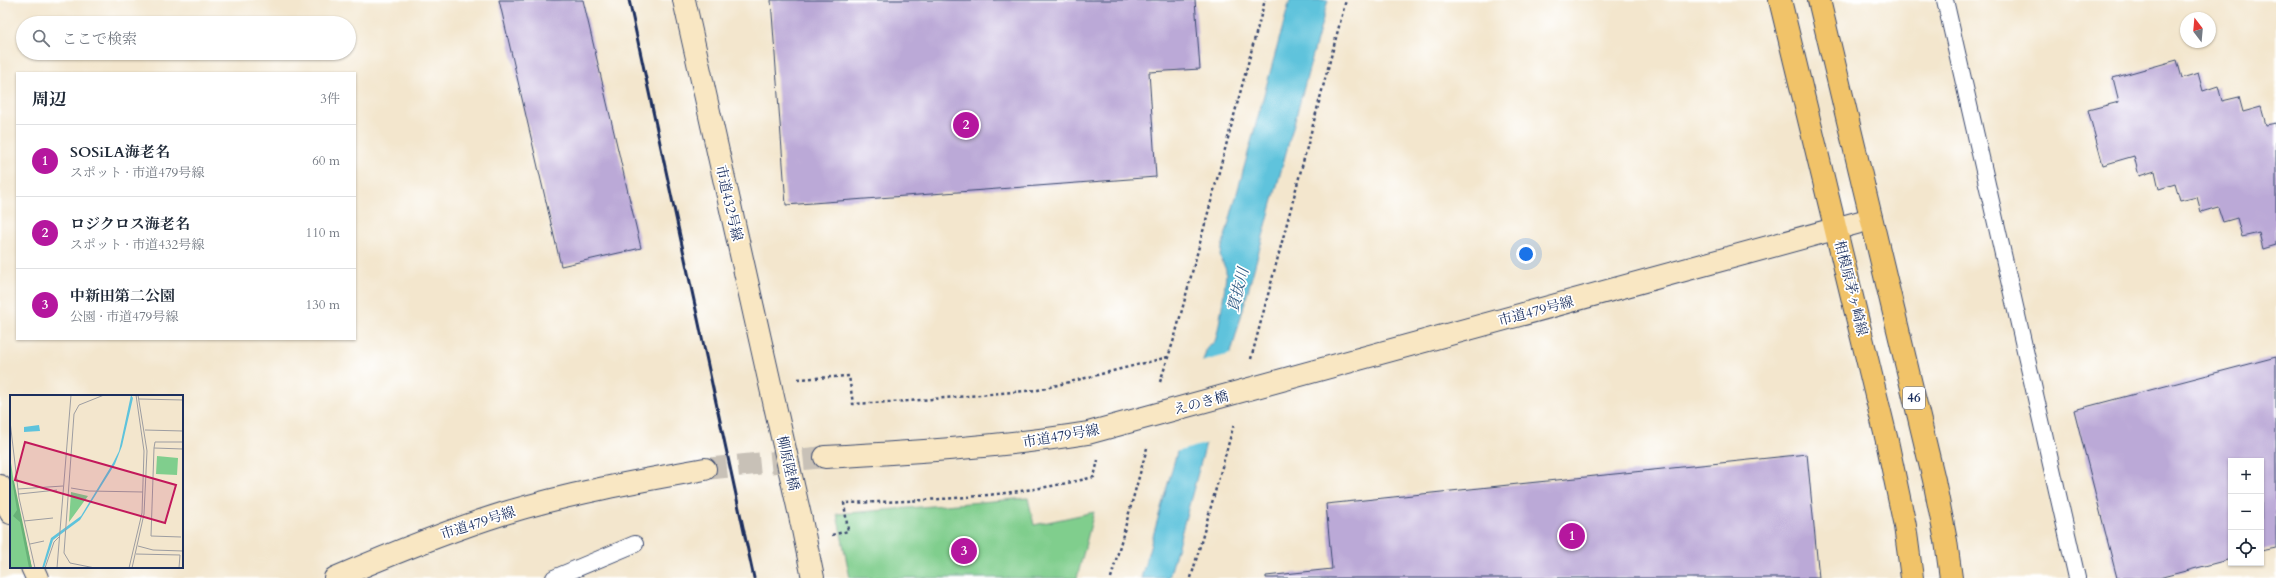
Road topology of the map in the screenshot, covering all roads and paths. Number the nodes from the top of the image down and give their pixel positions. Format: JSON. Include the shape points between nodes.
{"nodes":[{"id":1,"x":684,"y":0,"type":"edge"},
{"id":2,"x":1265,"y":0,"type":"edge"},
{"id":3,"x":1346,"y":0,"type":"edge"},
{"id":4,"x":1780,"y":0,"type":"edge"},
{"id":5,"x":1819,"y":0,"type":"edge"},
{"id":6,"x":1945,"y":0,"type":"edge"},
{"id":7,"x":1871,"y":219,"type":"junction"},
{"id":8,"x":1836,"y":228,"type":"junction"},
{"id":9,"x":1169,"y":357,"type":"junction"},
{"id":10,"x":1250,"y":362,"type":"dead end"},
{"id":11,"x":797,"y":379,"type":"dead end"},
{"id":12,"x":1159,"y":387,"type":"dead end"},
{"id":13,"x":1236,"y":394,"type":"joint"},
{"id":14,"x":775,"y":406,"type":"joint"},
{"id":15,"x":1166,"y":413,"type":"joint"},
{"id":16,"x":1234,"y":424,"type":"dead end"},
{"id":17,"x":1147,"y":448,"type":"dead end"},
{"id":18,"x":825,"y":457,"type":"tunnel mouth"},
{"id":19,"x":1098,"y":460,"type":"dead end"},
{"id":20,"x":704,"y":469,"type":"tunnel mouth"},
{"id":21,"x":0,"y":486,"type":"edge"},
{"id":22,"x":10,"y":511,"type":"edge"},
{"id":23,"x":830,"y":536,"type":"dead end"},
{"id":24,"x":635,"y":544,"type":"dead end"},
{"id":25,"x":32,"y":568,"type":"edge"},
{"id":26,"x":37,"y":578,"type":"edge"},
{"id":27,"x":335,"y":578,"type":"edge"},
{"id":28,"x":554,"y":578,"type":"edge"},
{"id":29,"x":813,"y":578,"type":"edge"},
{"id":30,"x":1111,"y":578,"type":"edge"},
{"id":31,"x":1191,"y":578,"type":"edge"},
{"id":32,"x":1912,"y":578,"type":"edge"},
{"id":33,"x":1950,"y":578,"type":"edge"},
{"id":34,"x":2077,"y":578,"type":"edge"}],
"edges":[{"from":1,"to":14,"type":"street","name":"市道432号線"},
{"from":2,"to":9,"type":"path"},
{"from":3,"to":10,"type":"path"},
{"from":4,"to":8,"type":"main road","name":"相模原茅ヶ崎線"},
{"from":5,"to":7,"type":"main road","number":"46"},
{"from":6,"to":34,"type":"lane"},
{"from":7,"to":8,"type":"street","name":"市道479号線"},
{"from":7,"to":33,"type":"main road","number":"46","via":[[1934,480],[1946,541]]},
{"from":8,"to":13,"type":"street","name":"市道479号線"},
{"from":8,"to":32,"type":"main road","name":"相模原茅ヶ崎線","via":[[1887,441],[1905,526]]},
{"from":9,"to":11,"type":"path","via":[[1038,390],[908,401],[853,404],[849,376]]},
{"from":9,"to":12,"type":"path"},
{"from":13,"to":15,"type":"street","name":"えのき橋"},
{"from":14,"to":29,"type":"street","name":"柳原陸橋","bridge":true},
{"from":15,"to":18,"type":"street","name":"市道479号線","via":[[1088,433],[1020,444]]},
{"from":16,"to":31,"type":"path"},
{"from":17,"to":30,"type":"path"},
{"from":19,"to":23,"type":"path","via":[[1094,477],[1053,487],[934,501],[844,503],[848,531]]},
{"from":20,"to":27,"type":"street","name":"市道479号線","via":[[627,482],[506,513],[410,546]]},
{"from":21,"to":22,"type":"street"},
{"from":24,"to":28,"type":"lane"},
{"from":25,"to":26,"type":"street"}]}
